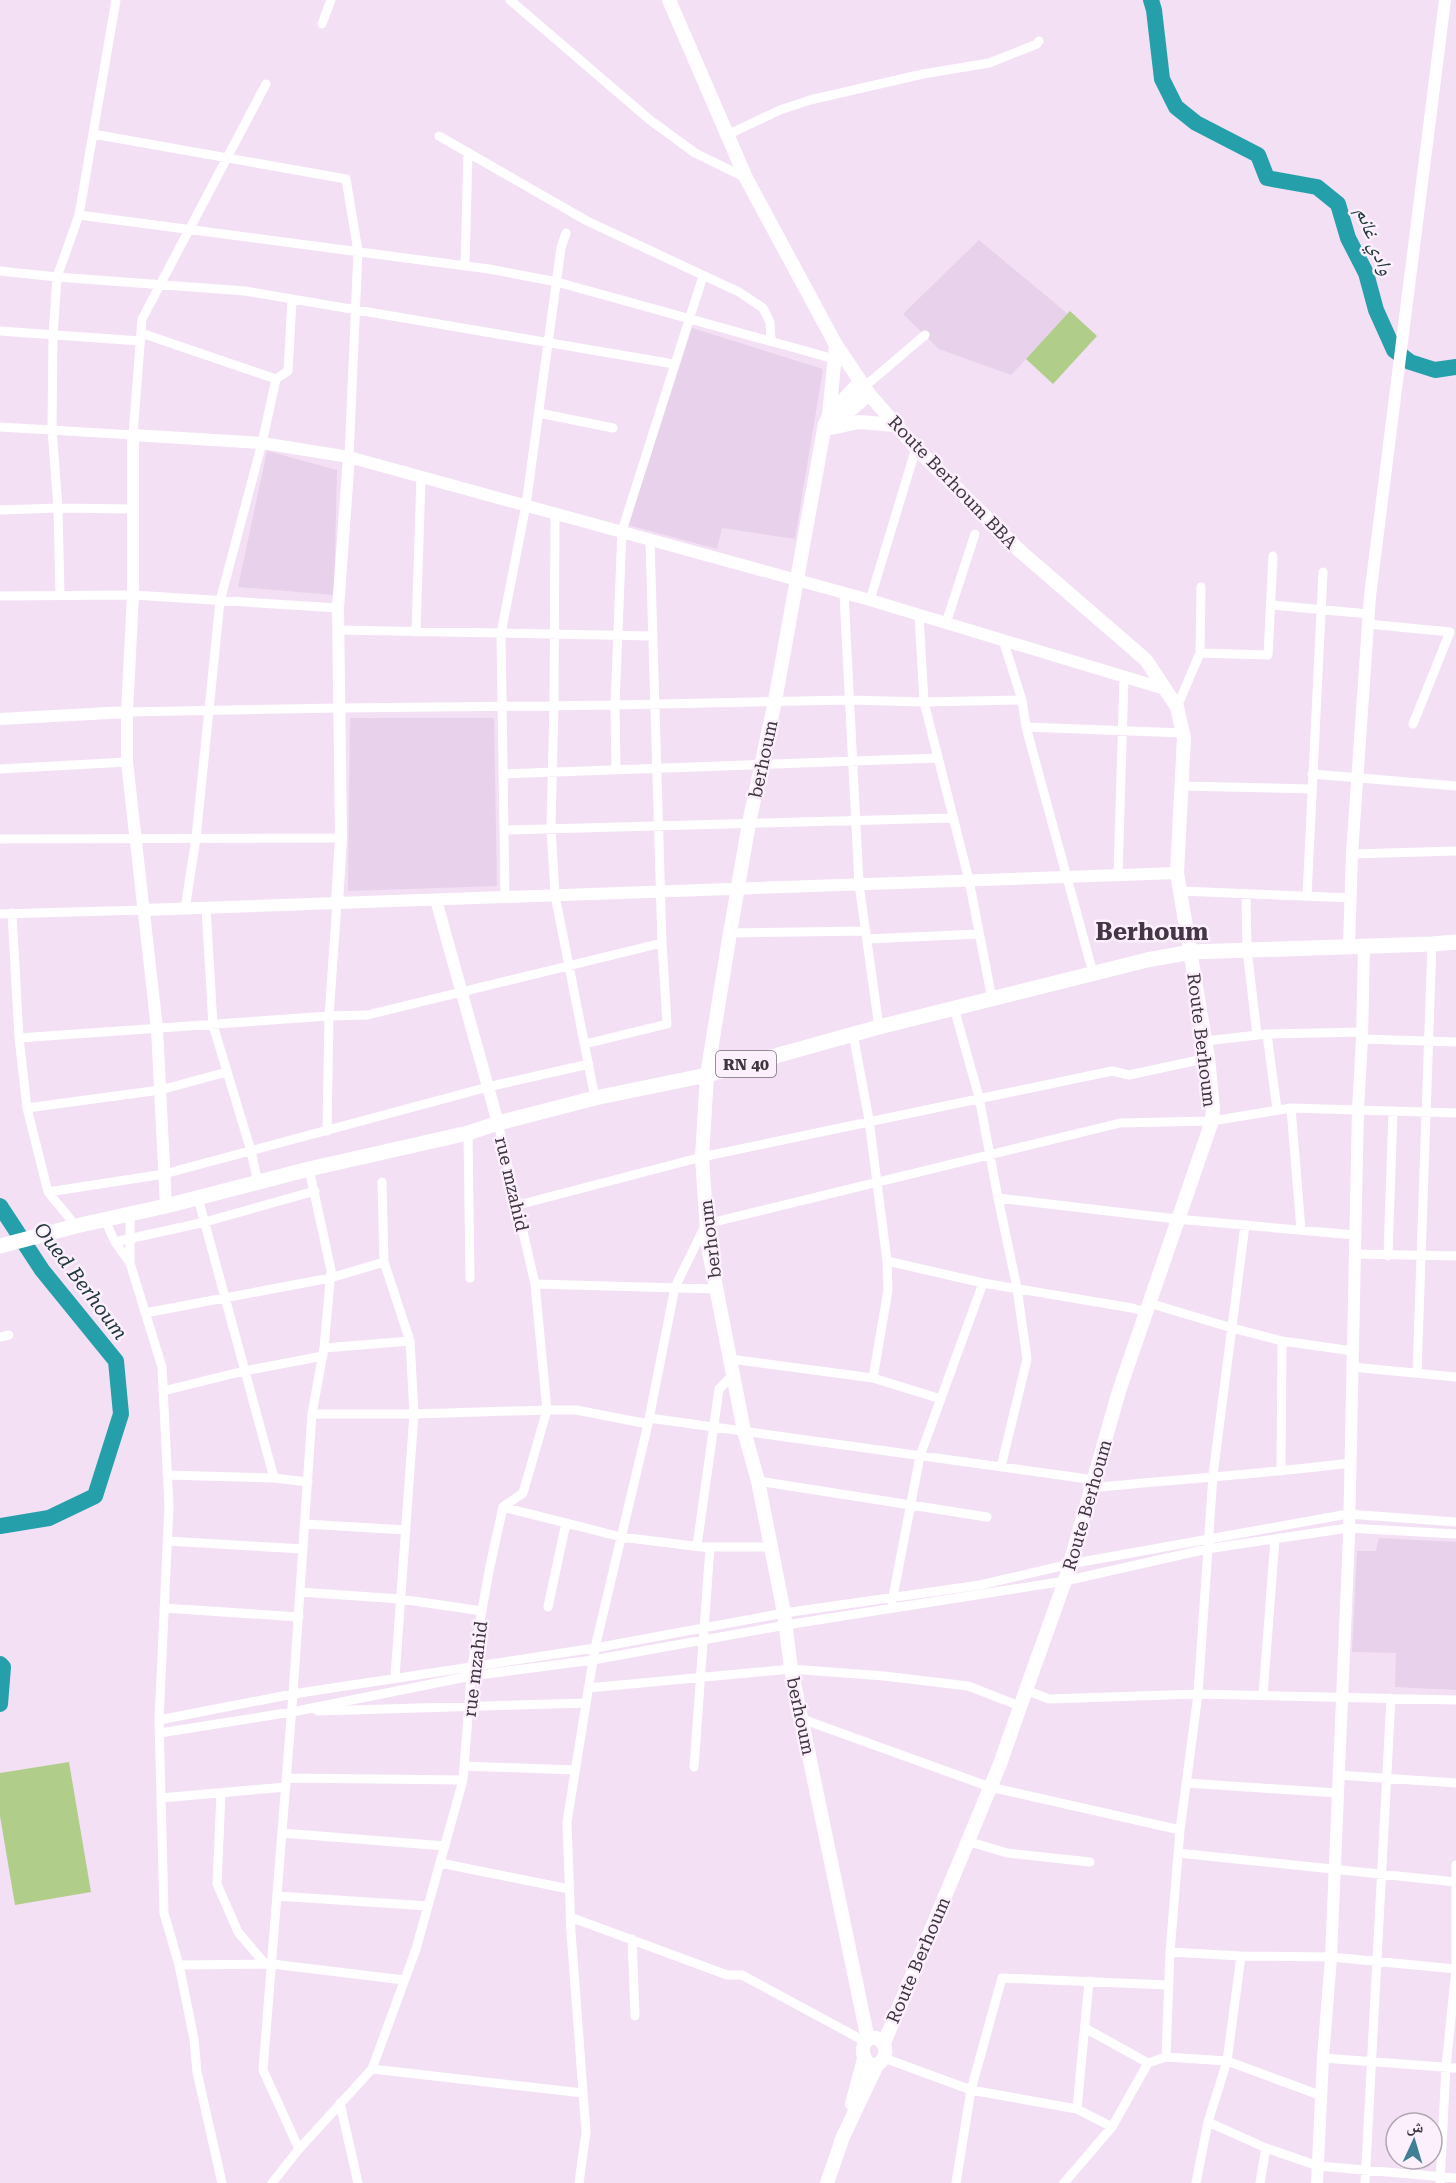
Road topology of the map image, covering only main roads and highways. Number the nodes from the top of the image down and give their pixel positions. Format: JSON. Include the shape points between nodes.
{"nodes":[{"id":1,"x":669,"y":0,"type":"edge"},
{"id":2,"x":839,"y":356,"type":"junction"},
{"id":3,"x":864,"y":388,"type":"junction"},
{"id":4,"x":828,"y":425,"type":"junction"},
{"id":5,"x":896,"y":425,"type":"junction"},
{"id":6,"x":1455,"y":942,"type":"edge"},
{"id":7,"x":1191,"y":952,"type":"junction"},
{"id":8,"x":707,"y":1075,"type":"junction"},
{"id":9,"x":1,"y":1246,"type":"edge"},
{"id":10,"x":867,"y":2041,"type":"junction"},
{"id":11,"x":884,"y":2043,"type":"junction"},
{"id":12,"x":864,"y":2059,"type":"junction"},
{"id":13,"x":881,"y":2062,"type":"junction"},
{"id":14,"x":841,"y":2141,"type":"junction"},
{"id":15,"x":827,"y":2183,"type":"edge"}],
"edges":[{"from":1,"to":2,"type":"main road","name":"Route Berhoum BBA","via":[[746,178]]},
{"from":2,"to":3,"type":"main road","name":"Route Berhoum BBA"},
{"from":2,"to":4,"type":"main road","name":"berhoum"},
{"from":3,"to":4,"type":"main road"},
{"from":3,"to":5,"type":"main road","name":"Route Berhoum BBA"},
{"from":4,"to":5,"type":"main road"},
{"from":4,"to":8,"type":"main road","name":"berhoum","via":[[750,823]]},
{"from":5,"to":7,"type":"main road","name":"Route Berhoum BBA","via":[[1020,551],[1146,660],[1177,707],[1183,733],[1178,873]]},
{"from":6,"to":7,"type":"main road","number":"RN 40"},
{"from":7,"to":8,"type":"main road","number":"RN 40","via":[[879,1026]]},
{"from":7,"to":11,"type":"main road","name":"Route Berhoum","via":[[1208,1059],[1212,1121],[1119,1391],[1065,1581],[990,1787]]},
{"from":8,"to":9,"type":"main road","number":"RN 40","via":[[595,1098],[468,1133]]},
{"from":8,"to":10,"type":"main road","name":"berhoum","via":[[702,1157],[706,1224],[716,1289],[744,1431],[758,1480],[791,1669]]},
{"from":10,"to":11,"type":"main road","via":[[878,2038]]},
{"from":10,"to":12,"type":"main road"},
{"from":11,"to":13,"type":"main road","via":[[886,2050]]},
{"from":12,"to":13,"type":"main road","via":[[870,2065]]},
{"from":12,"to":14,"type":"main road"},
{"from":13,"to":14,"type":"main road"},
{"from":14,"to":15,"type":"main road"}]}
